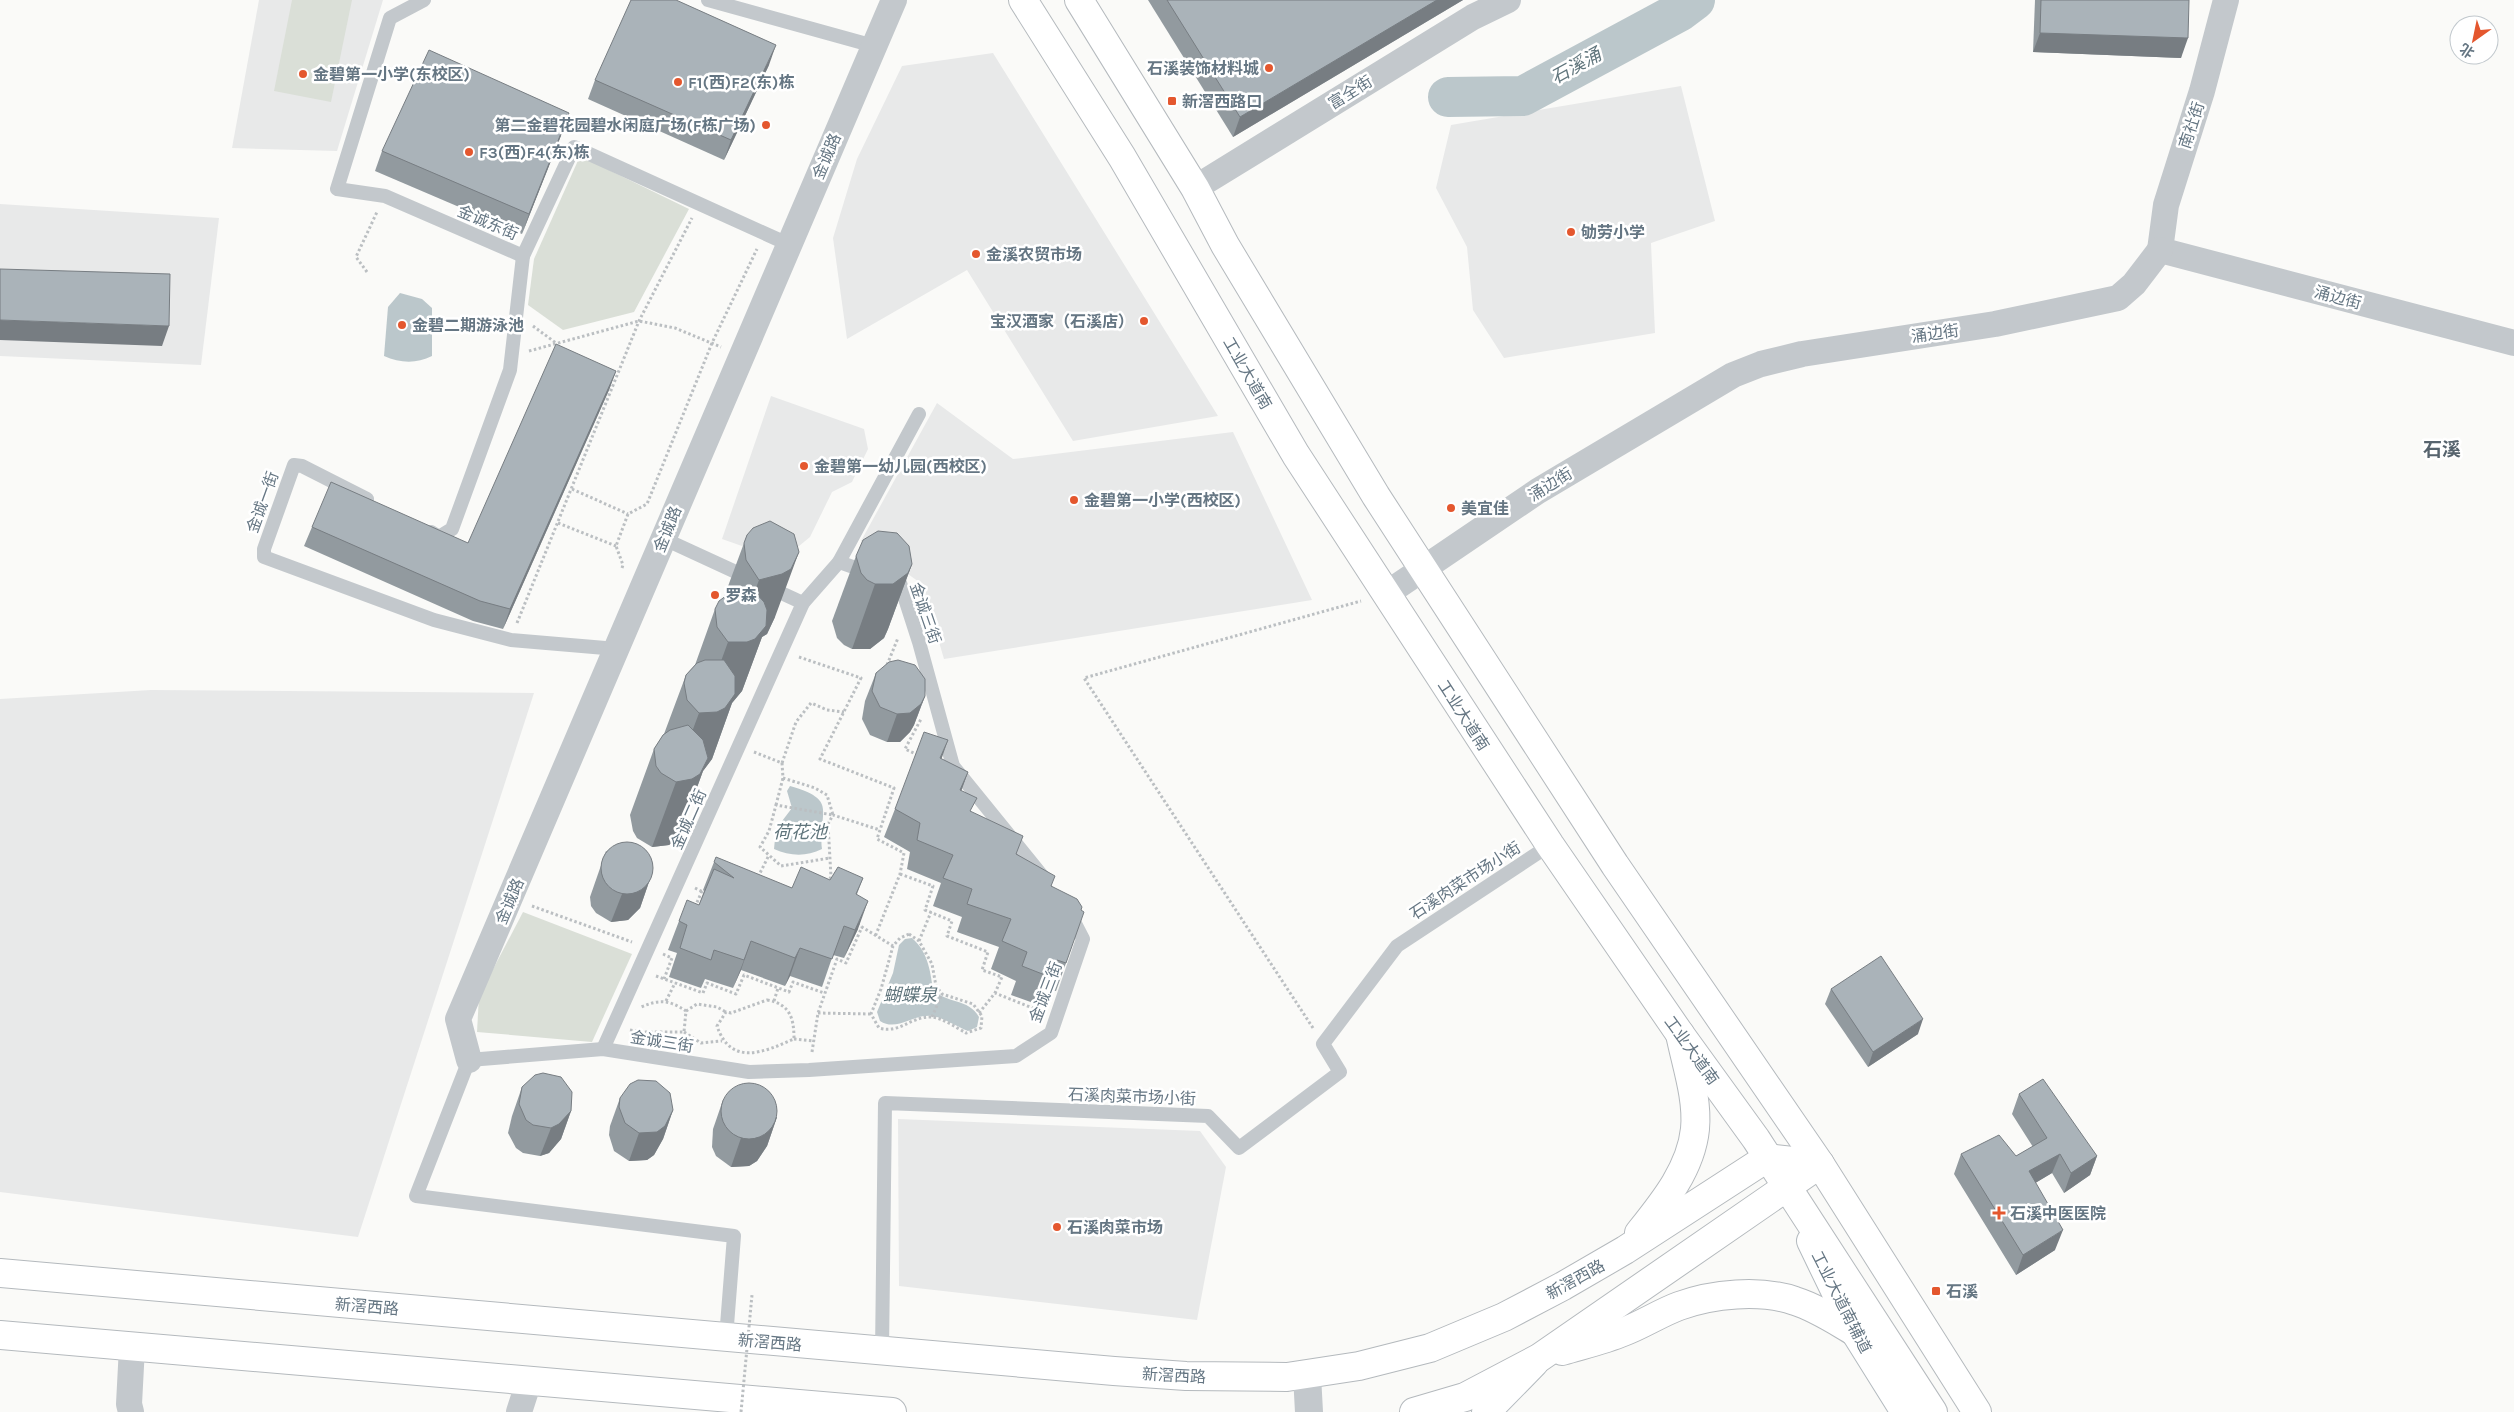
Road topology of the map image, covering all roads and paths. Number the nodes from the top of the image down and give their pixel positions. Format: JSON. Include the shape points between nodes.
{"nodes":[{"id":1,"x":424,"y":0,"type":"edge"},
{"id":2,"x":708,"y":0,"type":"edge"},
{"id":3,"x":894,"y":0,"type":"edge"},
{"id":4,"x":1023,"y":0,"type":"edge"},
{"id":5,"x":1079,"y":0,"type":"edge"},
{"id":6,"x":1508,"y":0,"type":"edge"},
{"id":7,"x":2226,"y":0,"type":"edge"},
{"id":8,"x":874,"y":46,"type":"junction"},
{"id":9,"x":1195,"y":188,"type":"junction"},
{"id":10,"x":384,"y":196,"type":"junction"},
{"id":11,"x":699,"y":204,"type":"junction"},
{"id":12,"x":764,"y":233,"type":"junction"},
{"id":13,"x":788,"y":244,"type":"junction"},
{"id":14,"x":2160,"y":250,"type":"junction"},
{"id":15,"x":523,"y":256,"type":"junction"},
{"id":16,"x":367,"y":272,"type":"dead end"},
{"id":17,"x":516,"y":314,"type":"junction"},
{"id":18,"x":639,"y":321,"type":"junction"},
{"id":19,"x":712,"y":343,"type":"junction"},
{"id":20,"x":2514,"y":343,"type":"edge"},
{"id":21,"x":557,"y":344,"type":"junction"},
{"id":22,"x":511,"y":356,"type":"junction"},
{"id":23,"x":740,"y":356,"type":"junction"},
{"id":24,"x":919,"y":414,"type":"dead end"},
{"id":25,"x":572,"y":489,"type":"junction"},
{"id":26,"x":379,"y":506,"type":"edge"},
{"id":27,"x":628,"y":514,"type":"junction"},
{"id":28,"x":558,"y":523,"type":"junction"},
{"id":29,"x":422,"y":528,"type":"edge"},
{"id":30,"x":662,"y":538,"type":"junction"},
{"id":31,"x":616,"y":546,"type":"junction"},
{"id":32,"x":838,"y":562,"type":"junction"},
{"id":33,"x":1424,"y":569,"type":"junction"},
{"id":34,"x":620,"y":574,"type":"dead end"},
{"id":35,"x":1386,"y":594,"type":"junction"},
{"id":36,"x":804,"y":603,"type":"junction"},
{"id":37,"x":511,"y":640,"type":"junction"},
{"id":38,"x":617,"y":649,"type":"junction"},
{"id":39,"x":782,"y":651,"type":"junction"},
{"id":40,"x":844,"y":712,"type":"junction"},
{"id":41,"x":739,"y":746,"type":"junction"},
{"id":42,"x":782,"y":763,"type":"junction"},
{"id":43,"x":784,"y":778,"type":"junction"},
{"id":44,"x":776,"y":805,"type":"junction"},
{"id":45,"x":833,"y":815,"type":"junction"},
{"id":46,"x":880,"y":830,"type":"junction"},
{"id":47,"x":1550,"y":845,"type":"junction"},
{"id":48,"x":769,"y":855,"type":"junction"},
{"id":49,"x":830,"y":858,"type":"junction"},
{"id":50,"x":900,"y":874,"type":"junction"},
{"id":51,"x":756,"y":880,"type":"edge"},
{"id":52,"x":679,"y":881,"type":"junction"},
{"id":53,"x":1049,"y":884,"type":"edge"},
{"id":54,"x":825,"y":888,"type":"edge"},
{"id":55,"x":702,"y":891,"type":"junction"},
{"id":56,"x":710,"y":895,"type":"edge"},
{"id":57,"x":510,"y":899,"type":"junction"},
{"id":58,"x":1061,"y":899,"type":"edge"},
{"id":59,"x":694,"y":912,"type":"edge"},
{"id":60,"x":931,"y":912,"type":"junction"},
{"id":61,"x":852,"y":921,"type":"edge"},
{"id":62,"x":862,"y":927,"type":"junction"},
{"id":63,"x":875,"y":937,"type":"junction"},
{"id":64,"x":920,"y":941,"type":"junction"},
{"id":65,"x":893,"y":946,"type":"junction"},
{"id":66,"x":649,"y":948,"type":"junction"},
{"id":67,"x":639,"y":970,"type":"junction"},
{"id":68,"x":675,"y":983,"type":"junction"},
{"id":69,"x":778,"y":988,"type":"junction"},
{"id":70,"x":824,"y":993,"type":"junction"},
{"id":71,"x":995,"y":993,"type":"junction"},
{"id":72,"x":942,"y":994,"type":"junction"},
{"id":73,"x":666,"y":1001,"type":"junction"},
{"id":74,"x":774,"y":1001,"type":"junction"},
{"id":75,"x":686,"y":1011,"type":"junction"},
{"id":76,"x":637,"y":1012,"type":"dead end"},
{"id":77,"x":726,"y":1012,"type":"junction"},
{"id":78,"x":818,"y":1013,"type":"junction"},
{"id":79,"x":979,"y":1013,"type":"junction"},
{"id":80,"x":871,"y":1014,"type":"junction"},
{"id":81,"x":932,"y":1016,"type":"junction"},
{"id":82,"x":1056,"y":1017,"type":"junction"},
{"id":83,"x":631,"y":1022,"type":"dead end"},
{"id":84,"x":684,"y":1032,"type":"junction"},
{"id":85,"x":1680,"y":1034,"type":"junction"},
{"id":86,"x":794,"y":1039,"type":"junction"},
{"id":87,"x":722,"y":1041,"type":"junction"},
{"id":88,"x":814,"y":1041,"type":"junction"},
{"id":89,"x":1323,"y":1044,"type":"junction"},
{"id":90,"x":603,"y":1049,"type":"junction"},
{"id":91,"x":469,"y":1060,"type":"junction"},
{"id":92,"x":809,"y":1070,"type":"junction"},
{"id":93,"x":1767,"y":1158,"type":"junction"},
{"id":94,"x":1820,"y":1164,"type":"junction"},
{"id":95,"x":1786,"y":1188,"type":"junction"},
{"id":96,"x":1626,"y":1250,"type":"junction"},
{"id":97,"x":0,"y":1273,"type":"edge"},
{"id":98,"x":752,"y":1295,"type":"dead end"},
{"id":99,"x":1855,"y":1332,"type":"junction"},
{"id":100,"x":0,"y":1336,"type":"edge"},
{"id":101,"x":726,"y":1338,"type":"junction"},
{"id":102,"x":132,"y":1347,"type":"junction"},
{"id":103,"x":882,"y":1352,"type":"junction"},
{"id":104,"x":1539,"y":1358,"type":"junction"},
{"id":105,"x":1307,"y":1375,"type":"junction"},
{"id":106,"x":529,"y":1381,"type":"junction"},
{"id":107,"x":698,"y":1397,"type":"junction"},
{"id":108,"x":131,"y":1412,"type":"edge"},
{"id":109,"x":518,"y":1412,"type":"edge"},
{"id":110,"x":741,"y":1412,"type":"edge"},
{"id":111,"x":747,"y":1412,"type":"edge"},
{"id":112,"x":892,"y":1412,"type":"edge"},
{"id":113,"x":1309,"y":1412,"type":"edge"},
{"id":114,"x":1414,"y":1412,"type":"edge"},
{"id":115,"x":1486,"y":1412,"type":"edge"},
{"id":116,"x":1905,"y":1412,"type":"edge"},
{"id":117,"x":1933,"y":1412,"type":"edge"},
{"id":118,"x":1977,"y":1412,"type":"edge"}],
"edges":[{"from":1,"to":10,"type":"lane","name":"金诚东街","via":[[390,18],[337,189]]},
{"from":2,"to":8,"type":"lane"},
{"from":3,"to":8,"type":"street","name":"金诚路"},
{"from":4,"to":35,"type":"main road","name":"工业大道南","via":[[1122,157],[1296,455]]},
{"from":5,"to":9,"type":"main road"},
{"from":6,"to":9,"type":"street","name":"富全街","via":[[1472,17]]},
{"from":7,"to":14,"type":"street","name":"南社街","via":[[2202,91],[2166,205]]},
{"from":8,"to":13,"type":"street","name":"金诚路"},
{"from":9,"to":33,"type":"main road","via":[[1376,496]]},
{"from":10,"to":15,"type":"lane","name":"金诚东街"},
{"from":10,"to":16,"type":"path","via":[[356,257]]},
{"from":11,"to":12,"type":"lane","name":"金诚东街"},
{"from":11,"to":15,"type":"lane","name":"金诚东街","via":[[574,147]]},
{"from":11,"to":18,"type":"path"},
{"from":12,"to":13,"type":"lane","name":"金诚东街"},
{"from":12,"to":19,"type":"path"},
{"from":13,"to":23,"type":"street","name":"金诚路"},
{"from":14,"to":20,"type":"street","name":"涌边街"},
{"from":14,"to":33,"type":"street","name":"涌边街","via":[[2134,284],[2118,298],[1995,324],[1802,354],[1732,375],[1538,491]]},
{"from":15,"to":17,"type":"lane"},
{"from":17,"to":21,"type":"path"},
{"from":17,"to":22,"type":"lane"},
{"from":18,"to":19,"type":"path","via":[[675,328]]},
{"from":18,"to":21,"type":"path"},
{"from":18,"to":25,"type":"path"},
{"from":19,"to":23,"type":"path"},
{"from":19,"to":27,"type":"path","via":[[647,504]]},
{"from":21,"to":22,"type":"path"},
{"from":22,"to":29,"type":"lane","via":[[510,370],[452,529],[439,537]]},
{"from":23,"to":30,"type":"street","name":"金诚路"},
{"from":24,"to":32,"type":"lane"},
{"from":25,"to":27,"type":"path"},
{"from":25,"to":28,"type":"path"},
{"from":26,"to":37,"type":"lane","name":"金诚一街","via":[[302,466],[294,465],[264,557],[434,620]]},
{"from":27,"to":31,"type":"path"},
{"from":28,"to":31,"type":"path"},
{"from":28,"to":37,"type":"path"},
{"from":30,"to":36,"type":"lane"},
{"from":30,"to":38,"type":"street","name":"金诚路"},
{"from":31,"to":34,"type":"path","via":[[623,565]]},
{"from":32,"to":36,"type":"lane"},
{"from":32,"to":53,"type":"lane","name":"金诚三街","via":[[900,583],[953,766]]},
{"from":33,"to":35,"type":"street","name":"涌边街"},
{"from":33,"to":94,"type":"main road","via":[[1615,865]]},
{"from":35,"to":47,"type":"main road","name":"工业大道南"},
{"from":35,"to":89,"type":"path","via":[[1084,678]]},
{"from":36,"to":39,"type":"lane","name":"金诚二街"},
{"from":37,"to":38,"type":"lane","name":"金诚一街"},
{"from":38,"to":57,"type":"street","name":"金诚路"},
{"from":39,"to":40,"type":"path","via":[[861,678]]},
{"from":39,"to":41,"type":"lane","name":"金诚二街"},
{"from":40,"to":42,"type":"path","via":[[827,710],[811,703],[796,722]]},
{"from":40,"to":46,"type":"path","via":[[820,759],[894,788]]},
{"from":41,"to":42,"type":"path"},
{"from":41,"to":52,"type":"lane","name":"金诚二街"},
{"from":42,"to":43,"type":"path"},
{"from":43,"to":44,"type":"path"},
{"from":43,"to":45,"type":"path","via":[[815,788],[827,796]]},
{"from":44,"to":45,"type":"path"},
{"from":44,"to":48,"type":"path","via":[[769,831],[760,847]]},
{"from":45,"to":46,"type":"path"},
{"from":45,"to":49,"type":"path","via":[[828,824]]},
{"from":46,"to":50,"type":"path","via":[[877,839],[904,853]]},
{"from":47,"to":85,"type":"main road","name":"工业大道南"},
{"from":47,"to":89,"type":"lane","name":"石溪肉菜市场小街","via":[[1397,946]]},
{"from":48,"to":49,"type":"path","via":[[781,866]]},
{"from":48,"to":51,"type":"path"},
{"from":49,"to":54,"type":"path","via":[[831,876]]},
{"from":50,"to":60,"type":"path","via":[[933,886],[925,910]]},
{"from":50,"to":63,"type":"path"},
{"from":52,"to":55,"type":"path"},
{"from":52,"to":66,"type":"lane","name":"金诚二街"},
{"from":55,"to":56,"type":"path"},
{"from":55,"to":59,"type":"path"},
{"from":57,"to":66,"type":"path"},
{"from":57,"to":91,"type":"street","name":"金诚路","via":[[458,1019]]},
{"from":58,"to":82,"type":"lane","name":"金诚三街","via":[[1083,939]]},
{"from":60,"to":64,"type":"path"},
{"from":60,"to":71,"type":"path","via":[[952,921],[947,936],[988,952],[982,970],[1002,978]]},
{"from":61,"to":62,"type":"path"},
{"from":62,"to":63,"type":"path"},
{"from":62,"to":70,"type":"path","via":[[846,963],[838,959]]},
{"from":63,"to":65,"type":"path"},
{"from":64,"to":65,"type":"path","via":[[909,934]]},
{"from":64,"to":72,"type":"path"},
{"from":65,"to":80,"type":"path"},
{"from":66,"to":67,"type":"lane","name":"金诚二街"},
{"from":67,"to":68,"type":"path"},
{"from":67,"to":90,"type":"lane","name":"金诚二街"},
{"from":68,"to":69,"type":"path","via":[[703,993],[707,983],[736,994],[744,975]]},
{"from":68,"to":73,"type":"path"},
{"from":69,"to":70,"type":"path","via":[[789,992],[792,982]]},
{"from":69,"to":74,"type":"path"},
{"from":70,"to":78,"type":"path"},
{"from":71,"to":79,"type":"path"},
{"from":71,"to":82,"type":"path"},
{"from":72,"to":79,"type":"path","via":[[973,1004]]},
{"from":72,"to":81,"type":"path"},
{"from":73,"to":75,"type":"path"},
{"from":73,"to":76,"type":"path","via":[[656,1000]]},
{"from":74,"to":77,"type":"path","via":[[767,1000]]},
{"from":74,"to":86,"type":"path","via":[[787,1008],[794,1021]]},
{"from":75,"to":77,"type":"path","via":[[697,1004]]},
{"from":75,"to":84,"type":"path"},
{"from":77,"to":87,"type":"path","via":[[717,1026]]},
{"from":78,"to":80,"type":"path"},
{"from":78,"to":88,"type":"path"},
{"from":79,"to":81,"type":"path","via":[[982,1016],[981,1028],[966,1033]]},
{"from":80,"to":81,"type":"path","via":[[879,1028],[890,1031],[913,1020]]},
{"from":82,"to":92,"type":"lane","name":"金诚三街","via":[[1051,1033],[1016,1056]]},
{"from":83,"to":84,"type":"path","via":[[628,1028],[632,1031]]},
{"from":84,"to":87,"type":"path","via":[[701,1043]]},
{"from":85,"to":93,"type":"main road","name":"工业大道南"},
{"from":85,"to":96,"type":"main road","via":[[1694,1101],[1692,1145],[1670,1192]]},
{"from":86,"to":87,"type":"path","via":[[756,1054],[737,1051]]},
{"from":86,"to":88,"type":"path"},
{"from":88,"to":92,"type":"path"},
{"from":89,"to":103,"type":"lane","name":"石溪肉菜市场小街","via":[[1340,1072],[1239,1148],[1208,1116],[885,1103]]},
{"from":90,"to":91,"type":"lane","name":"金诚三街"},
{"from":90,"to":92,"type":"lane","name":"金诚三街","via":[[749,1072]]},
{"from":91,"to":101,"type":"lane","via":[[416,1196],[734,1236]]},
{"from":93,"to":94,"type":"main road"},
{"from":93,"to":95,"type":"main road","name":"工业大道南"},
{"from":93,"to":96,"type":"main road","name":"新滘西路"},
{"from":94,"to":95,"type":"main road"},
{"from":94,"to":118,"type":"main road"},
{"from":95,"to":99,"type":"main road","name":"工业大道南辅道"},
{"from":95,"to":104,"type":"main road"},
{"from":95,"to":117,"type":"main road","name":"工业大道南"},
{"from":96,"to":105,"type":"main road","name":"新滘西路","via":[[1504,1317],[1430,1348]]},
{"from":97,"to":101,"type":"main road","name":"新滘西路"},
{"from":98,"to":110,"type":"path","bridge":true},
{"from":99,"to":104,"type":"main road","via":[[1818,1310],[1793,1300],[1771,1296],[1728,1296],[1699,1299],[1624,1332]]},
{"from":99,"to":116,"type":"main road","name":"工业大道南辅道"},
{"from":100,"to":102,"type":"main road"},
{"from":101,"to":103,"type":"main road","name":"新滘西路"},
{"from":102,"to":106,"type":"main road"},
{"from":102,"to":108,"type":"street"},
{"from":103,"to":105,"type":"main road","name":"新滘西路","via":[[1186,1376],[1251,1378]]},
{"from":104,"to":114,"type":"main road","via":[[1465,1397]]},
{"from":104,"to":115,"type":"main road"},
{"from":105,"to":113,"type":"street"},
{"from":106,"to":107,"type":"main road"},
{"from":106,"to":109,"type":"street"},
{"from":107,"to":111,"type":"main road"},
{"from":107,"to":112,"type":"main road"}]}
